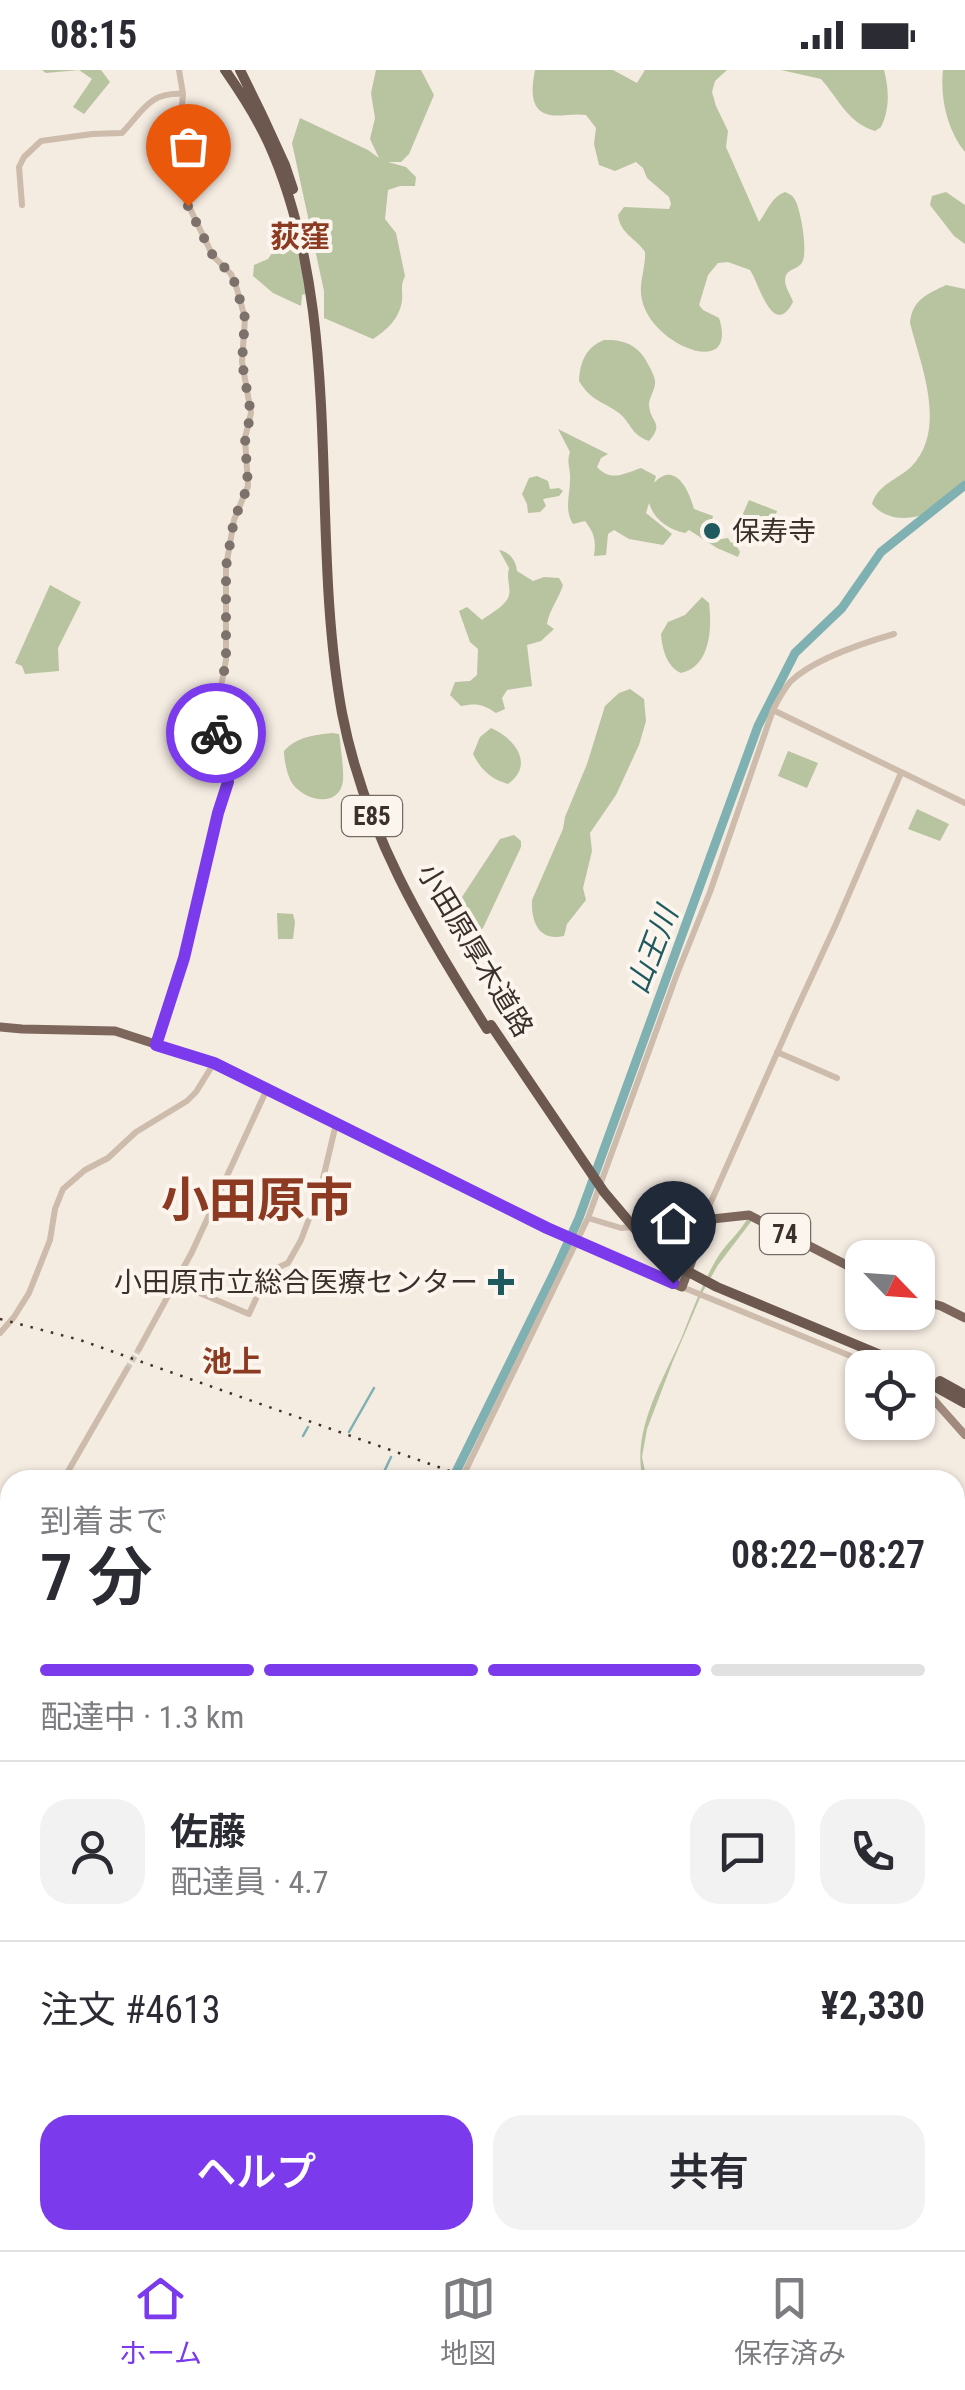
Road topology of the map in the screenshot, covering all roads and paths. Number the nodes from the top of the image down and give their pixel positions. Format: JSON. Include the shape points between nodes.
{"nodes":[{"id":1,"x":179,"y":70,"type":"edge"},
{"id":2,"x":217,"y":70,"type":"edge"},
{"id":3,"x":233,"y":70,"type":"edge"},
{"id":4,"x":182,"y":94,"type":"junction"},
{"id":5,"x":289,"y":197,"type":"junction"},
{"id":6,"x":22,"y":205,"type":"dead end"},
{"id":7,"x":324,"y":450,"type":"junction"},
{"id":8,"x":894,"y":634,"type":"dead end"},
{"id":9,"x":773,"y":710,"type":"junction"},
{"id":10,"x":901,"y":773,"type":"junction"},
{"id":11,"x":965,"y":803,"type":"edge"},
{"id":12,"x":0,"y":1027,"type":"edge"},
{"id":13,"x":489,"y":1027,"type":"junction"},
{"id":14,"x":156,"y":1045,"type":"junction"},
{"id":15,"x":777,"y":1052,"type":"junction"},
{"id":16,"x":214,"y":1063,"type":"junction"},
{"id":17,"x":838,"y":1078,"type":"dead end"},
{"id":18,"x":267,"y":1089,"type":"junction"},
{"id":19,"x":336,"y":1124,"type":"junction"},
{"id":20,"x":588,"y":1218,"type":"junction"},
{"id":21,"x":702,"y":1220,"type":"junction"},
{"id":22,"x":571,"y":1240,"type":"junction"},
{"id":23,"x":845,"y":1264,"type":"edge"},
{"id":24,"x":181,"y":1285,"type":"dead end"},
{"id":25,"x":677,"y":1285,"type":"junction"},
{"id":26,"x":935,"y":1304,"type":"edge"},
{"id":27,"x":965,"y":1318,"type":"edge"},
{"id":28,"x":0,"y":1333,"type":"edge"},
{"id":29,"x":138,"y":1349,"type":"tunnel mouth"},
{"id":30,"x":853,"y":1350,"type":"edge"},
{"id":31,"x":865,"y":1350,"type":"edge"},
{"id":32,"x":845,"y":1354,"type":"edge"},
{"id":33,"x":127,"y":1369,"type":"tunnel mouth"},
{"id":34,"x":935,"y":1382,"type":"edge"},
{"id":35,"x":952,"y":1391,"type":"junction"},
{"id":36,"x":965,"y":1395,"type":"edge"},
{"id":37,"x":935,"y":1401,"type":"edge"},
{"id":38,"x":965,"y":1404,"type":"edge"},
{"id":39,"x":965,"y":1435,"type":"edge"},
{"id":40,"x":70,"y":1470,"type":"edge"},
{"id":41,"x":466,"y":1470,"type":"edge"}],
"edges":[{"from":1,"to":4,"type":"street"},
{"from":2,"to":5,"type":"highway","via":[[250,118]]},
{"from":3,"to":5,"type":"highway","name":"小田原厚木道路","number":"E85"},
{"from":3,"to":7,"type":"highway","name":"小田原厚木道路","number":"E85","via":[[262,115],[291,182],[320,326]]},
{"from":4,"to":6,"type":"street","via":[[158,96],[122,134],[41,141],[18,166]]},
{"from":4,"to":14,"type":"street","via":[[182,192],[236,286],[245,318],[242,362],[251,414],[248,486],[226,567],[226,660],[216,718],[228,782]]},
{"from":5,"to":7,"type":"highway","name":"小田原厚木道路","number":"E85","via":[[310,292]]},
{"from":7,"to":13,"type":"highway","name":"小田原厚木道路","number":"E85","via":[[331,631],[358,773],[403,890]]},
{"from":8,"to":9,"type":"street","via":[[804,670]]},
{"from":9,"to":10,"type":"street"},
{"from":9,"to":20,"type":"street"},
{"from":10,"to":11,"type":"street"},
{"from":10,"to":15,"type":"street"},
{"from":12,"to":14,"type":"main road","via":[[115,1031]]},
{"from":13,"to":30,"type":"highway","name":"小田原厚木道路","number":"E85","bridge":true,"via":[[600,1197],[649,1251],[716,1293]]},
{"from":13,"to":31,"type":"highway","name":"小田原厚木道路","number":"E85","bridge":true,"via":[[604,1192],[653,1246],[718,1287]]},
{"from":14,"to":16,"type":"main road"},
{"from":15,"to":17,"type":"street"},
{"from":15,"to":21,"type":"street"},
{"from":16,"to":18,"type":"main road"},
{"from":16,"to":28,"type":"street","via":[[187,1101],[62,1190],[29,1293]]},
{"from":18,"to":19,"type":"main road"},
{"from":18,"to":29,"type":"street","via":[[192,1252]]},
{"from":19,"to":22,"type":"main road"},
{"from":19,"to":24,"type":"street","via":[[301,1240],[288,1263],[268,1272],[248,1314]]},
{"from":20,"to":21,"type":"street","via":[[616,1228]]},
{"from":20,"to":22,"type":"street"},
{"from":21,"to":23,"type":"main road","number":"74","via":[[748,1215]]},
{"from":21,"to":25,"type":"main road"},
{"from":22,"to":25,"type":"main road"},
{"from":22,"to":41,"type":"street"},
{"from":25,"to":32,"type":"street"},
{"from":26,"to":27,"type":"main road"},
{"from":33,"to":40,"type":"street"},
{"from":34,"to":35,"type":"highway","name":"小田原厚木道路","number":"E85"},
{"from":35,"to":36,"type":"highway","name":"小田原厚木道路","number":"E85"},
{"from":35,"to":38,"type":"highway","name":"小田原厚木道路","number":"E85"},
{"from":37,"to":39,"type":"main road"}]}
